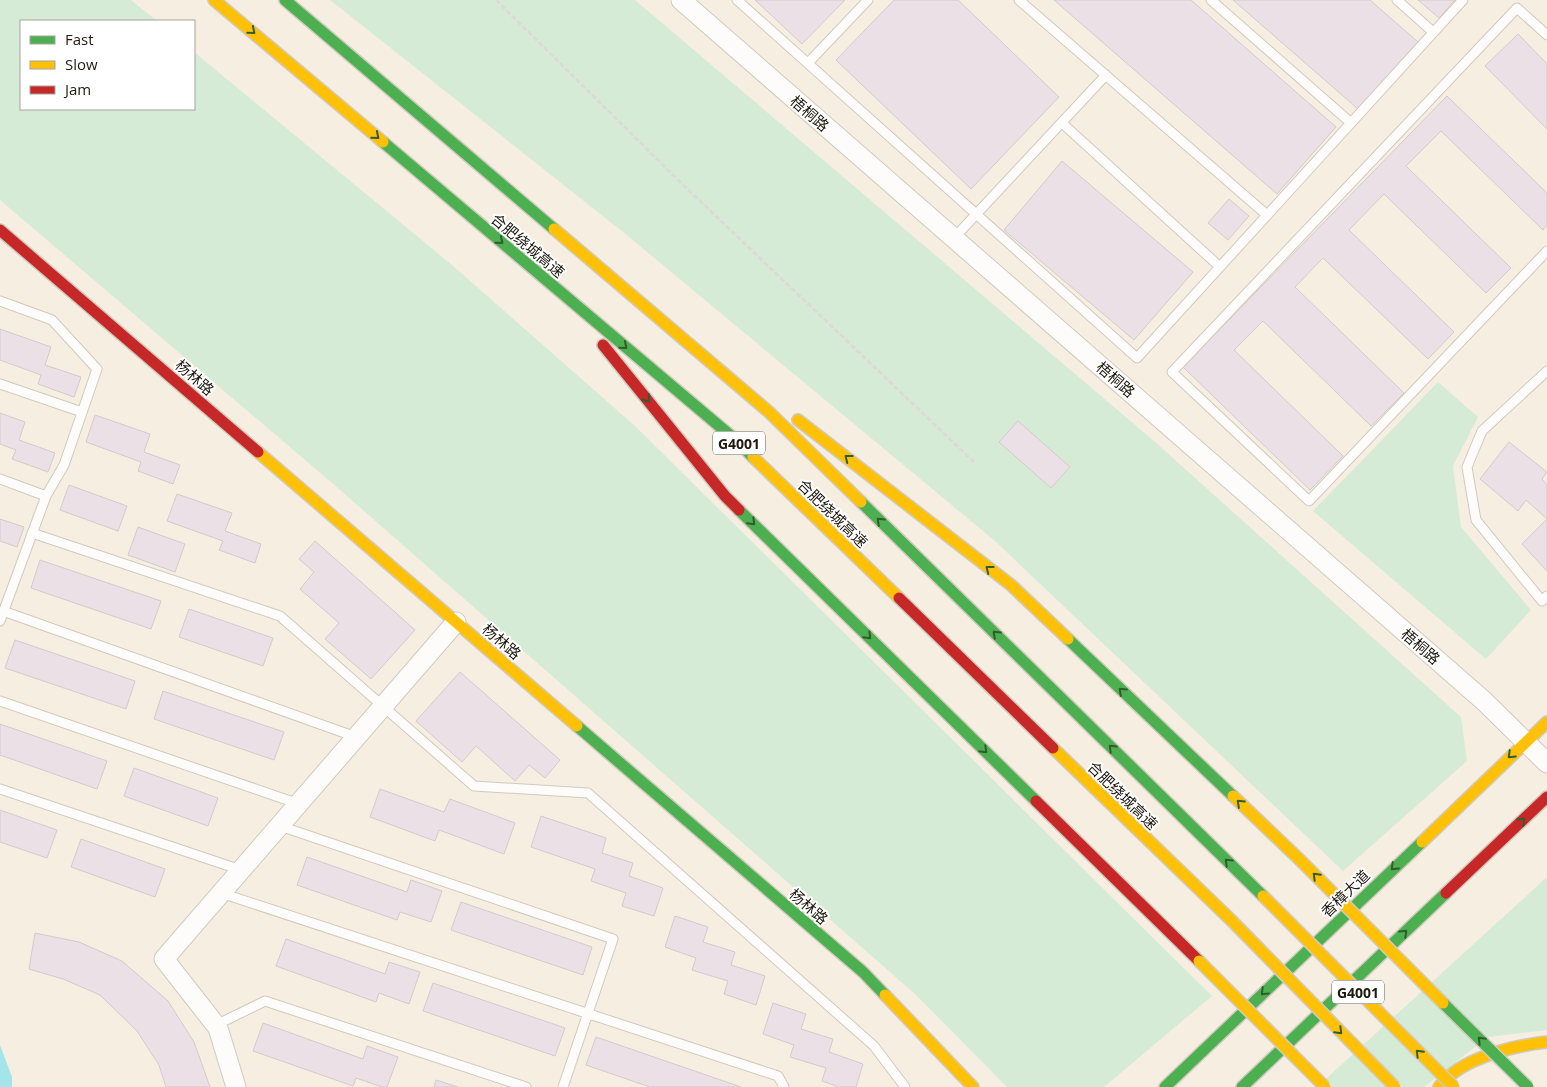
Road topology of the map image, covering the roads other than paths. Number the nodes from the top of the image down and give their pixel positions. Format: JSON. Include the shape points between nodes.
{"nodes":[{"id":1,"x":214,"y":0,"type":"edge"},
{"id":2,"x":285,"y":0,"type":"edge"},
{"id":3,"x":681,"y":0,"type":"edge"},
{"id":4,"x":737,"y":0,"type":"edge"},
{"id":5,"x":868,"y":0,"type":"edge"},
{"id":6,"x":1019,"y":0,"type":"edge"},
{"id":7,"x":1211,"y":0,"type":"edge"},
{"id":8,"x":1397,"y":0,"type":"edge"},
{"id":9,"x":1463,"y":0,"type":"edge"},
{"id":10,"x":1434,"y":32,"type":"junction"},
{"id":11,"x":1547,"y":35,"type":"edge"},
{"id":12,"x":808,"y":63,"type":"junction"},
{"id":13,"x":1106,"y":76,"type":"junction"},
{"id":14,"x":1062,"y":123,"type":"junction"},
{"id":15,"x":1351,"y":123,"type":"junction"},
{"id":16,"x":977,"y":214,"type":"junction"},
{"id":17,"x":1268,"y":215,"type":"junction"},
{"id":18,"x":0,"y":230,"type":"edge"},
{"id":19,"x":954,"y":238,"type":"junction"},
{"id":20,"x":1547,"y":251,"type":"edge"},
{"id":21,"x":594,"y":263,"type":"junction"},
{"id":22,"x":1220,"y":267,"type":"junction"},
{"id":23,"x":561,"y":293,"type":"junction"},
{"id":24,"x":0,"y":301,"type":"edge"},
{"id":25,"x":1547,"y":371,"type":"edge"},
{"id":26,"x":0,"y":384,"type":"edge"},
{"id":27,"x":773,"y":401,"type":"dead end"},
{"id":28,"x":82,"y":412,"type":"junction"},
{"id":29,"x":789,"y":413,"type":"dead end"},
{"id":30,"x":0,"y":479,"type":"edge"},
{"id":31,"x":46,"y":496,"type":"junction"},
{"id":32,"x":32,"y":533,"type":"junction"},
{"id":33,"x":1547,"y":596,"type":"edge"},
{"id":34,"x":4,"y":611,"type":"junction"},
{"id":35,"x":0,"y":621,"type":"edge"},
{"id":36,"x":456,"y":622,"type":"junction"},
{"id":37,"x":0,"y":701,"type":"edge"},
{"id":38,"x":382,"y":707,"type":"junction"},
{"id":39,"x":1547,"y":722,"type":"edge"},
{"id":40,"x":356,"y":737,"type":"junction"},
{"id":41,"x":1526,"y":741,"type":"junction"},
{"id":42,"x":1547,"y":763,"type":"edge"},
{"id":43,"x":0,"y":789,"type":"edge"},
{"id":44,"x":1547,"y":797,"type":"edge"},
{"id":45,"x":299,"y":804,"type":"junction"},
{"id":46,"x":280,"y":826,"type":"junction"},
{"id":47,"x":241,"y":870,"type":"junction"},
{"id":48,"x":221,"y":893,"type":"junction"},
{"id":49,"x":588,"y":1014,"type":"junction"},
{"id":50,"x":216,"y":1025,"type":"junction"},
{"id":51,"x":1547,"y":1042,"type":"edge"},
{"id":52,"x":236,"y":1087,"type":"edge"},
{"id":53,"x":526,"y":1087,"type":"edge"},
{"id":54,"x":563,"y":1087,"type":"edge"},
{"id":55,"x":784,"y":1087,"type":"edge"},
{"id":56,"x":905,"y":1087,"type":"edge"},
{"id":57,"x":973,"y":1087,"type":"edge"},
{"id":58,"x":1165,"y":1087,"type":"edge"},
{"id":59,"x":1242,"y":1087,"type":"edge"},
{"id":60,"x":1325,"y":1087,"type":"edge"},
{"id":61,"x":1395,"y":1087,"type":"edge"},
{"id":62,"x":1439,"y":1087,"type":"edge"},
{"id":63,"x":1454,"y":1087,"type":"edge"},
{"id":64,"x":1528,"y":1087,"type":"edge"}],
"edges":[{"from":1,"to":23,"type":"main road","name":"合肥绕城高速","number":"G4001","one_way":true},
{"from":2,"to":21,"type":"main road","name":"合肥绕城高速","number":"G4001"},
{"from":3,"to":19,"type":"street","name":"梧桐路"},
{"from":4,"to":12,"type":"lane"},
{"from":5,"to":12,"type":"lane"},
{"from":6,"to":13,"type":"lane"},
{"from":7,"to":15,"type":"lane"},
{"from":8,"to":10,"type":"lane"},
{"from":9,"to":10,"type":"lane"},
{"from":10,"to":15,"type":"lane"},
{"from":11,"to":20,"type":"lane","via":[[1517,8],[1172,372],[1309,501]]},
{"from":12,"to":16,"type":"lane"},
{"from":13,"to":14,"type":"lane"},
{"from":13,"to":17,"type":"lane"},
{"from":14,"to":16,"type":"lane"},
{"from":14,"to":22,"type":"lane"},
{"from":15,"to":17,"type":"lane"},
{"from":16,"to":19,"type":"lane"},
{"from":16,"to":22,"type":"lane","via":[[1137,358]]},
{"from":17,"to":22,"type":"lane"},
{"from":18,"to":36,"type":"main road","name":"杨林路"},
{"from":19,"to":41,"type":"street","name":"梧桐路"},
{"from":21,"to":27,"type":"main road"},
{"from":63,"to":21,"type":"main road","name":"合肥绕城高速","number":"G4001","one_way":true,"bridge":true,"via":[[769,412]]},
{"from":23,"to":60,"type":"main road","one_way":true,"bridge":true,"via":[[725,496]]},
{"from":23,"to":61,"type":"main road","name":"合肥绕城高速","number":"G4001","one_way":true,"bridge":true,"via":[[737,442],[1232,921]]},
{"from":24,"to":28,"type":"lane","via":[[52,320],[97,369]]},
{"from":25,"to":33,"type":"lane","via":[[1482,431],[1467,467],[1476,520],[1542,601]]},
{"from":26,"to":28,"type":"lane"},
{"from":28,"to":31,"type":"lane","via":[[64,466]]},
{"from":64,"to":29,"type":"main road","one_way":true,"bridge":true,"via":[[1300,860],[1010,585]]},
{"from":30,"to":31,"type":"lane"},
{"from":31,"to":32,"type":"lane"},
{"from":32,"to":34,"type":"lane"},
{"from":32,"to":38,"type":"lane","via":[[280,616]]},
{"from":34,"to":35,"type":"lane"},
{"from":34,"to":40,"type":"lane"},
{"from":36,"to":38,"type":"street"},
{"from":36,"to":57,"type":"main road","name":"杨林路","via":[[863,972]]},
{"from":37,"to":45,"type":"lane"},
{"from":38,"to":40,"type":"street"},
{"from":38,"to":56,"type":"lane","via":[[474,786],[588,793],[874,1046]]},
{"from":39,"to":41,"type":"main road","name":"香樟大道"},
{"from":40,"to":45,"type":"street"},
{"from":41,"to":42,"type":"street","name":"梧桐路"},
{"from":41,"to":58,"type":"main road","name":"香樟大道","one_way":true},
{"from":43,"to":47,"type":"lane"},
{"from":59,"to":44,"type":"main road","one_way":true},
{"from":45,"to":46,"type":"street"},
{"from":46,"to":47,"type":"street"},
{"from":46,"to":49,"type":"lane","via":[[613,939]]},
{"from":47,"to":48,"type":"street"},
{"from":48,"to":49,"type":"lane"},
{"from":48,"to":50,"type":"street","via":[[164,960]]},
{"from":49,"to":54,"type":"lane"},
{"from":49,"to":55,"type":"lane","via":[[778,1076]]},
{"from":50,"to":52,"type":"street"},
{"from":50,"to":53,"type":"lane","via":[[265,1001]]},
{"from":51,"to":62,"type":"main road","via":[[1532,1043],[1479,1059],[1448,1076]]}]}
